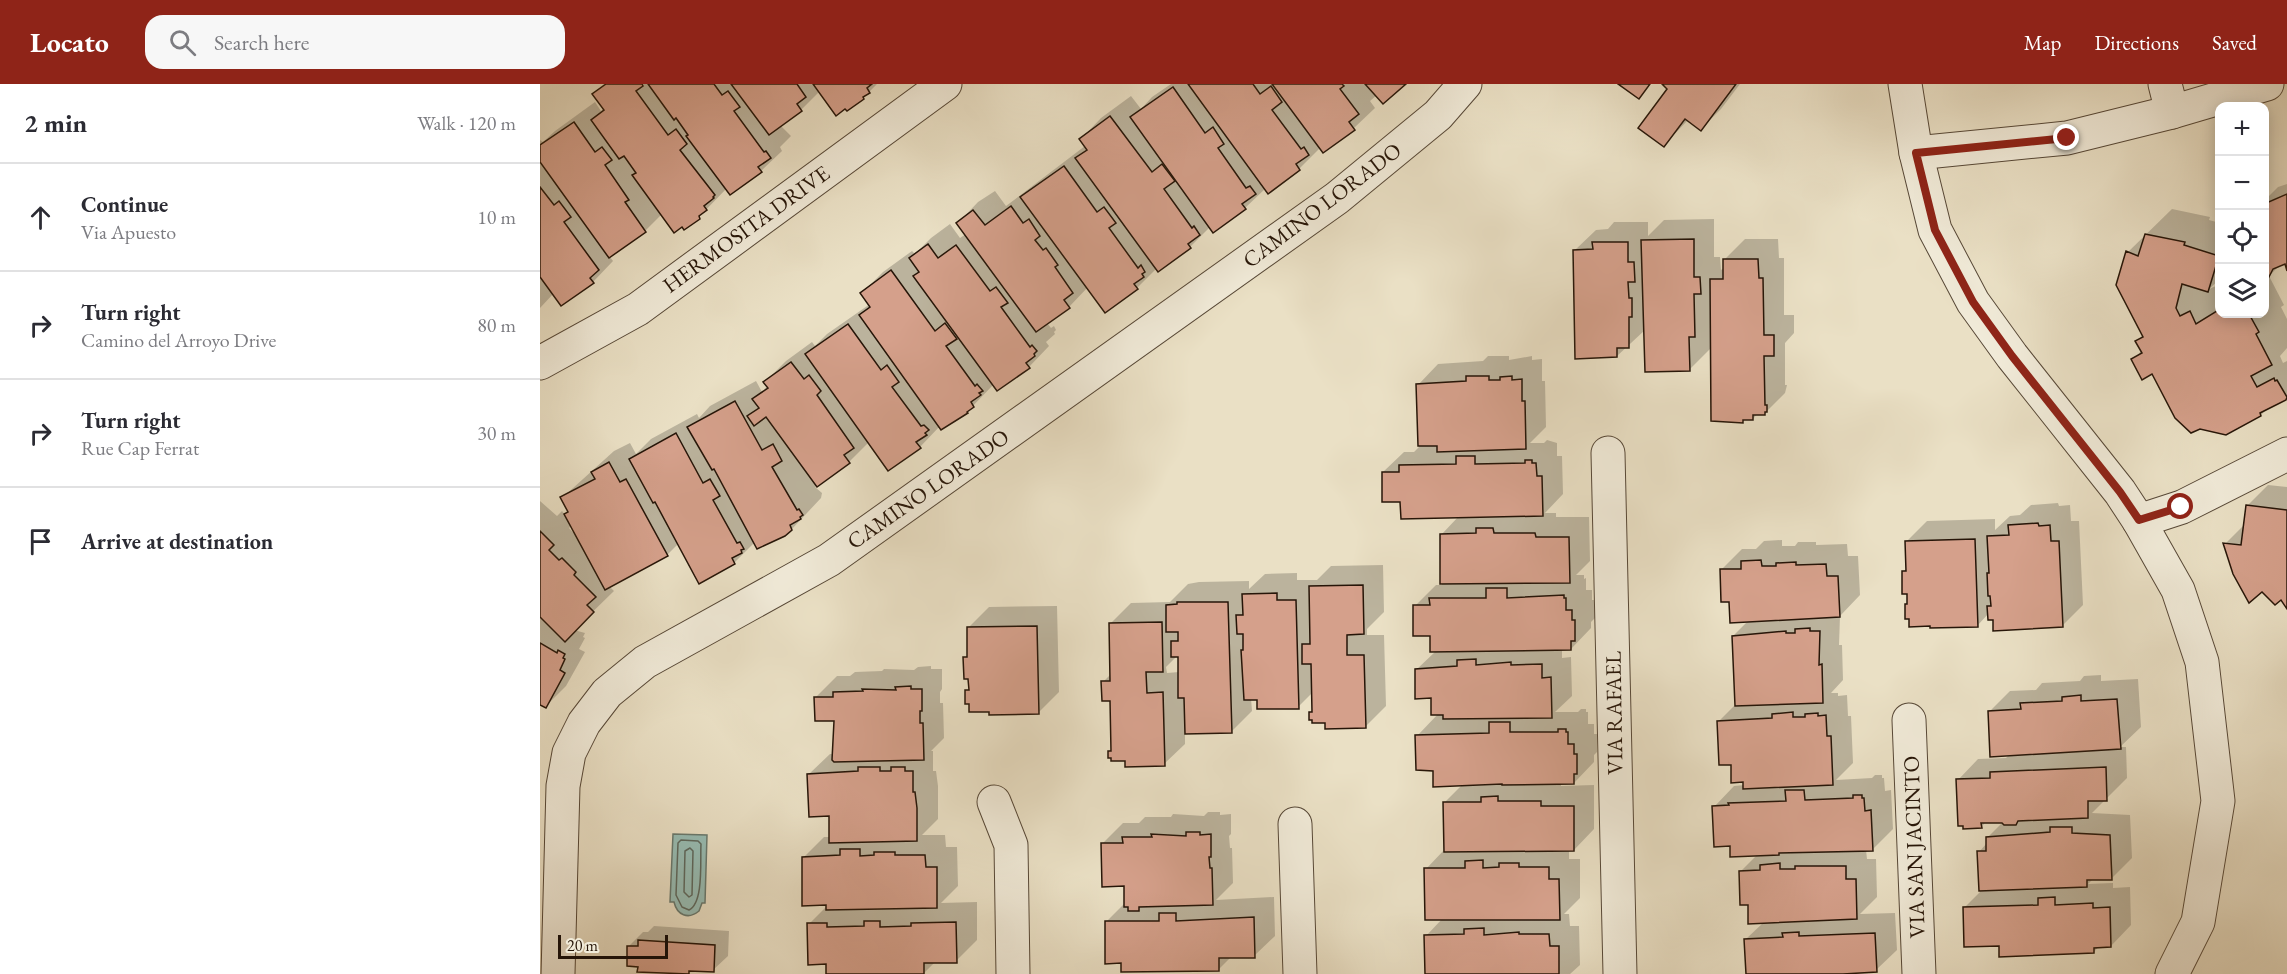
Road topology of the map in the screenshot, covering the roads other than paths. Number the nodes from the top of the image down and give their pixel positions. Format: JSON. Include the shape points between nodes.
{"nodes":[{"id":1,"x":945,"y":84,"type":"edge"},
{"id":2,"x":1465,"y":84,"type":"edge"},
{"id":3,"x":1905,"y":84,"type":"edge"},
{"id":4,"x":2267,"y":84,"type":"edge"},
{"id":5,"x":2168,"y":98,"type":"edge"},
{"id":6,"x":1916,"y":153,"type":"junction"},
{"id":7,"x":540,"y":363,"type":"edge"},
{"id":8,"x":1608,"y":453,"type":"dead end"},
{"id":9,"x":2287,"y":454,"type":"edge"},
{"id":10,"x":2139,"y":520,"type":"junction"},
{"id":11,"x":1909,"y":720,"type":"dead end"},
{"id":12,"x":994,"y":802,"type":"dead end"},
{"id":13,"x":1295,"y":824,"type":"dead end"},
{"id":14,"x":558,"y":974,"type":"edge"},
{"id":15,"x":1013,"y":974,"type":"edge"},
{"id":16,"x":1300,"y":974,"type":"edge"},
{"id":17,"x":1620,"y":974,"type":"edge"},
{"id":18,"x":1919,"y":974,"type":"edge"},
{"id":19,"x":2172,"y":974,"type":"edge"}],
"edges":[{"from":1,"to":7,"type":"street","name":"HERMOSITA DRIVE","via":[[638,309]]},
{"from":2,"to":14,"type":"street","name":"CAMINO LORADO","via":[[1438,115],[1337,198],[839,553],[645,662],[607,693],[568,753],[563,786]]},
{"from":3,"to":6,"type":"street"},
{"from":4,"to":5,"type":"street"},
{"from":5,"to":6,"type":"street","via":[[2067,138]]},
{"from":6,"to":10,"type":"street","via":[[1935,230],[1973,302]]},
{"from":8,"to":17,"type":"street","name":"VIA RAFAEL"},
{"from":9,"to":10,"type":"street","via":[[2181,507]]},
{"from":10,"to":19,"type":"street","via":[[2178,590],[2202,662],[2218,801],[2198,922]]},
{"from":11,"to":18,"type":"street","name":"VIA SAN JACINTO"},
{"from":12,"to":15,"type":"street","via":[[1011,845]]},
{"from":13,"to":16,"type":"street"}]}
